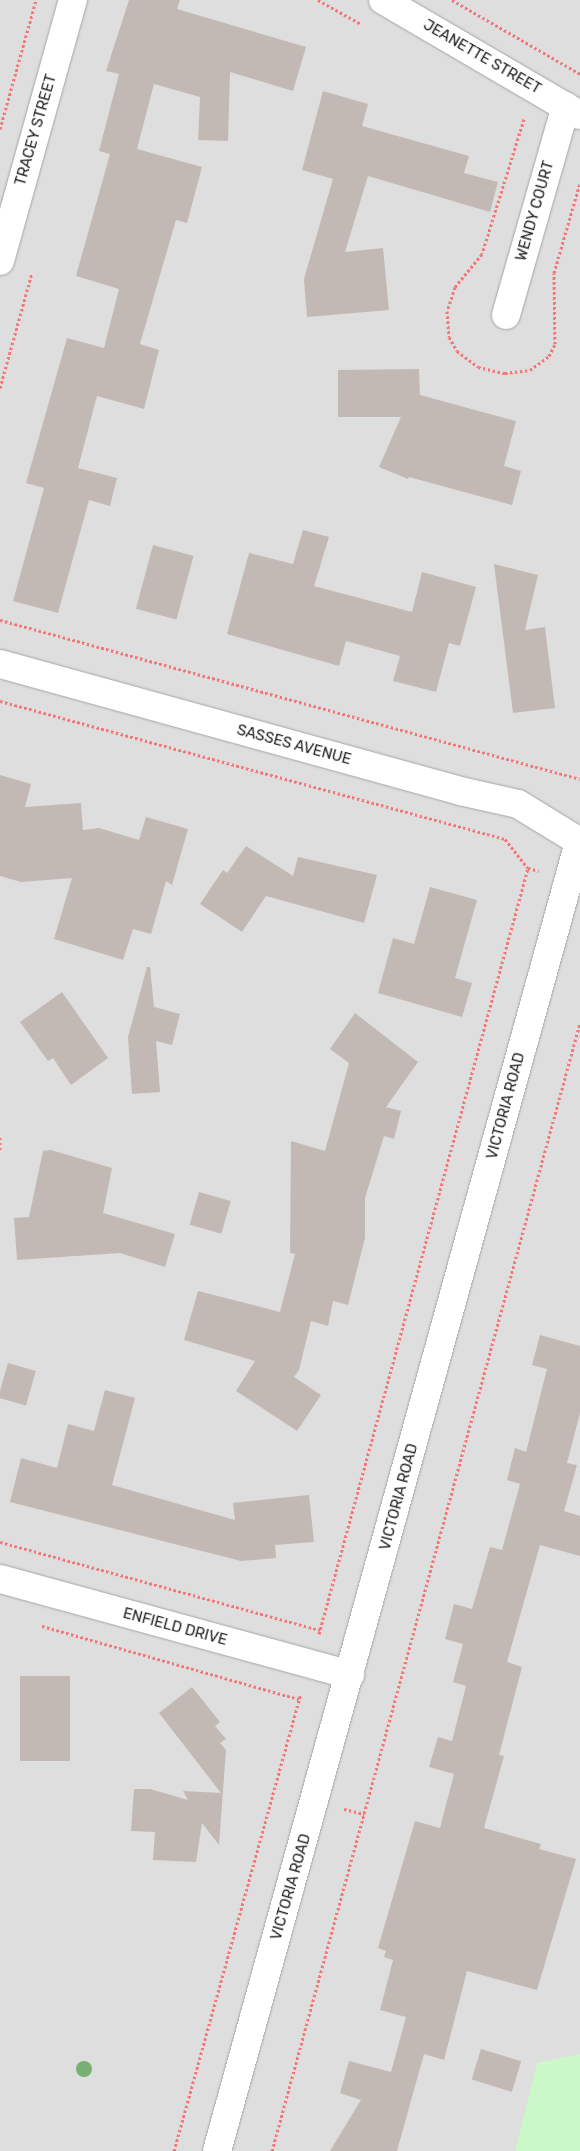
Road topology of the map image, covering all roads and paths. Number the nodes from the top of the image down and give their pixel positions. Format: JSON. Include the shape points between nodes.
{"nodes":[{"id":1,"x":36,"y":0,"type":"edge"},
{"id":2,"x":73,"y":0,"type":"edge"},
{"id":3,"x":383,"y":0,"type":"edge"},
{"id":4,"x":452,"y":0,"type":"edge"},
{"id":5,"x":580,"y":74,"type":"edge"},
{"id":6,"x":573,"y":111,"type":"edge"},
{"id":7,"x":0,"y":129,"type":"edge"},
{"id":8,"x":0,"y":261,"type":"edge"},
{"id":9,"x":506,"y":315,"type":"dead end"},
{"id":10,"x":0,"y":620,"type":"edge"},
{"id":11,"x":0,"y":664,"type":"edge"},
{"id":12,"x":0,"y":701,"type":"edge"},
{"id":13,"x":580,"y":779,"type":"edge"},
{"id":14,"x":579,"y":842,"type":"edge"},
{"id":15,"x":528,"y":868,"type":"junction"},
{"id":16,"x":542,"y":872,"type":"dead end"},
{"id":17,"x":580,"y":1023,"type":"edge"},
{"id":18,"x":0,"y":1137,"type":"edge"},
{"id":19,"x":0,"y":1151,"type":"edge"},
{"id":20,"x":0,"y":1542,"type":"edge"},
{"id":21,"x":0,"y":1578,"type":"edge"},
{"id":22,"x":37,"y":1625,"type":"dead end"},
{"id":23,"x":350,"y":1674,"type":"junction"},
{"id":24,"x":339,"y":1807,"type":"dead end"},
{"id":25,"x":364,"y":1814,"type":"junction"},
{"id":26,"x":174,"y":2151,"type":"edge"},
{"id":27,"x":217,"y":2151,"type":"edge"},
{"id":28,"x":272,"y":2151,"type":"edge"}],
"edges":[{"from":1,"to":7,"type":"path"},
{"from":2,"to":8,"type":"street","name":"TRACEY STREET"},
{"from":3,"to":6,"type":"street","name":"JEANETTE STREET"},
{"from":4,"to":5,"type":"path"},
{"from":6,"to":9,"type":"street","name":"WENDY COURT"},
{"from":10,"to":13,"type":"path"},
{"from":11,"to":14,"type":"street","name":"SASSES AVENUE","via":[[510,802],[531,810]]},
{"from":12,"to":15,"type":"path","via":[[505,839]]},
{"from":14,"to":23,"type":"street","name":"VICTORIA ROAD"},
{"from":15,"to":16,"type":"path"},
{"from":15,"to":20,"type":"path","via":[[320,1630]]},
{"from":17,"to":25,"type":"path"},
{"from":18,"to":19,"type":"path"},
{"from":21,"to":23,"type":"street","name":"ENFIELD DRIVE"},
{"from":22,"to":26,"type":"path","via":[[299,1699]]},
{"from":23,"to":27,"type":"street","name":"VICTORIA ROAD"},
{"from":24,"to":25,"type":"path"},
{"from":25,"to":28,"type":"path"}]}
